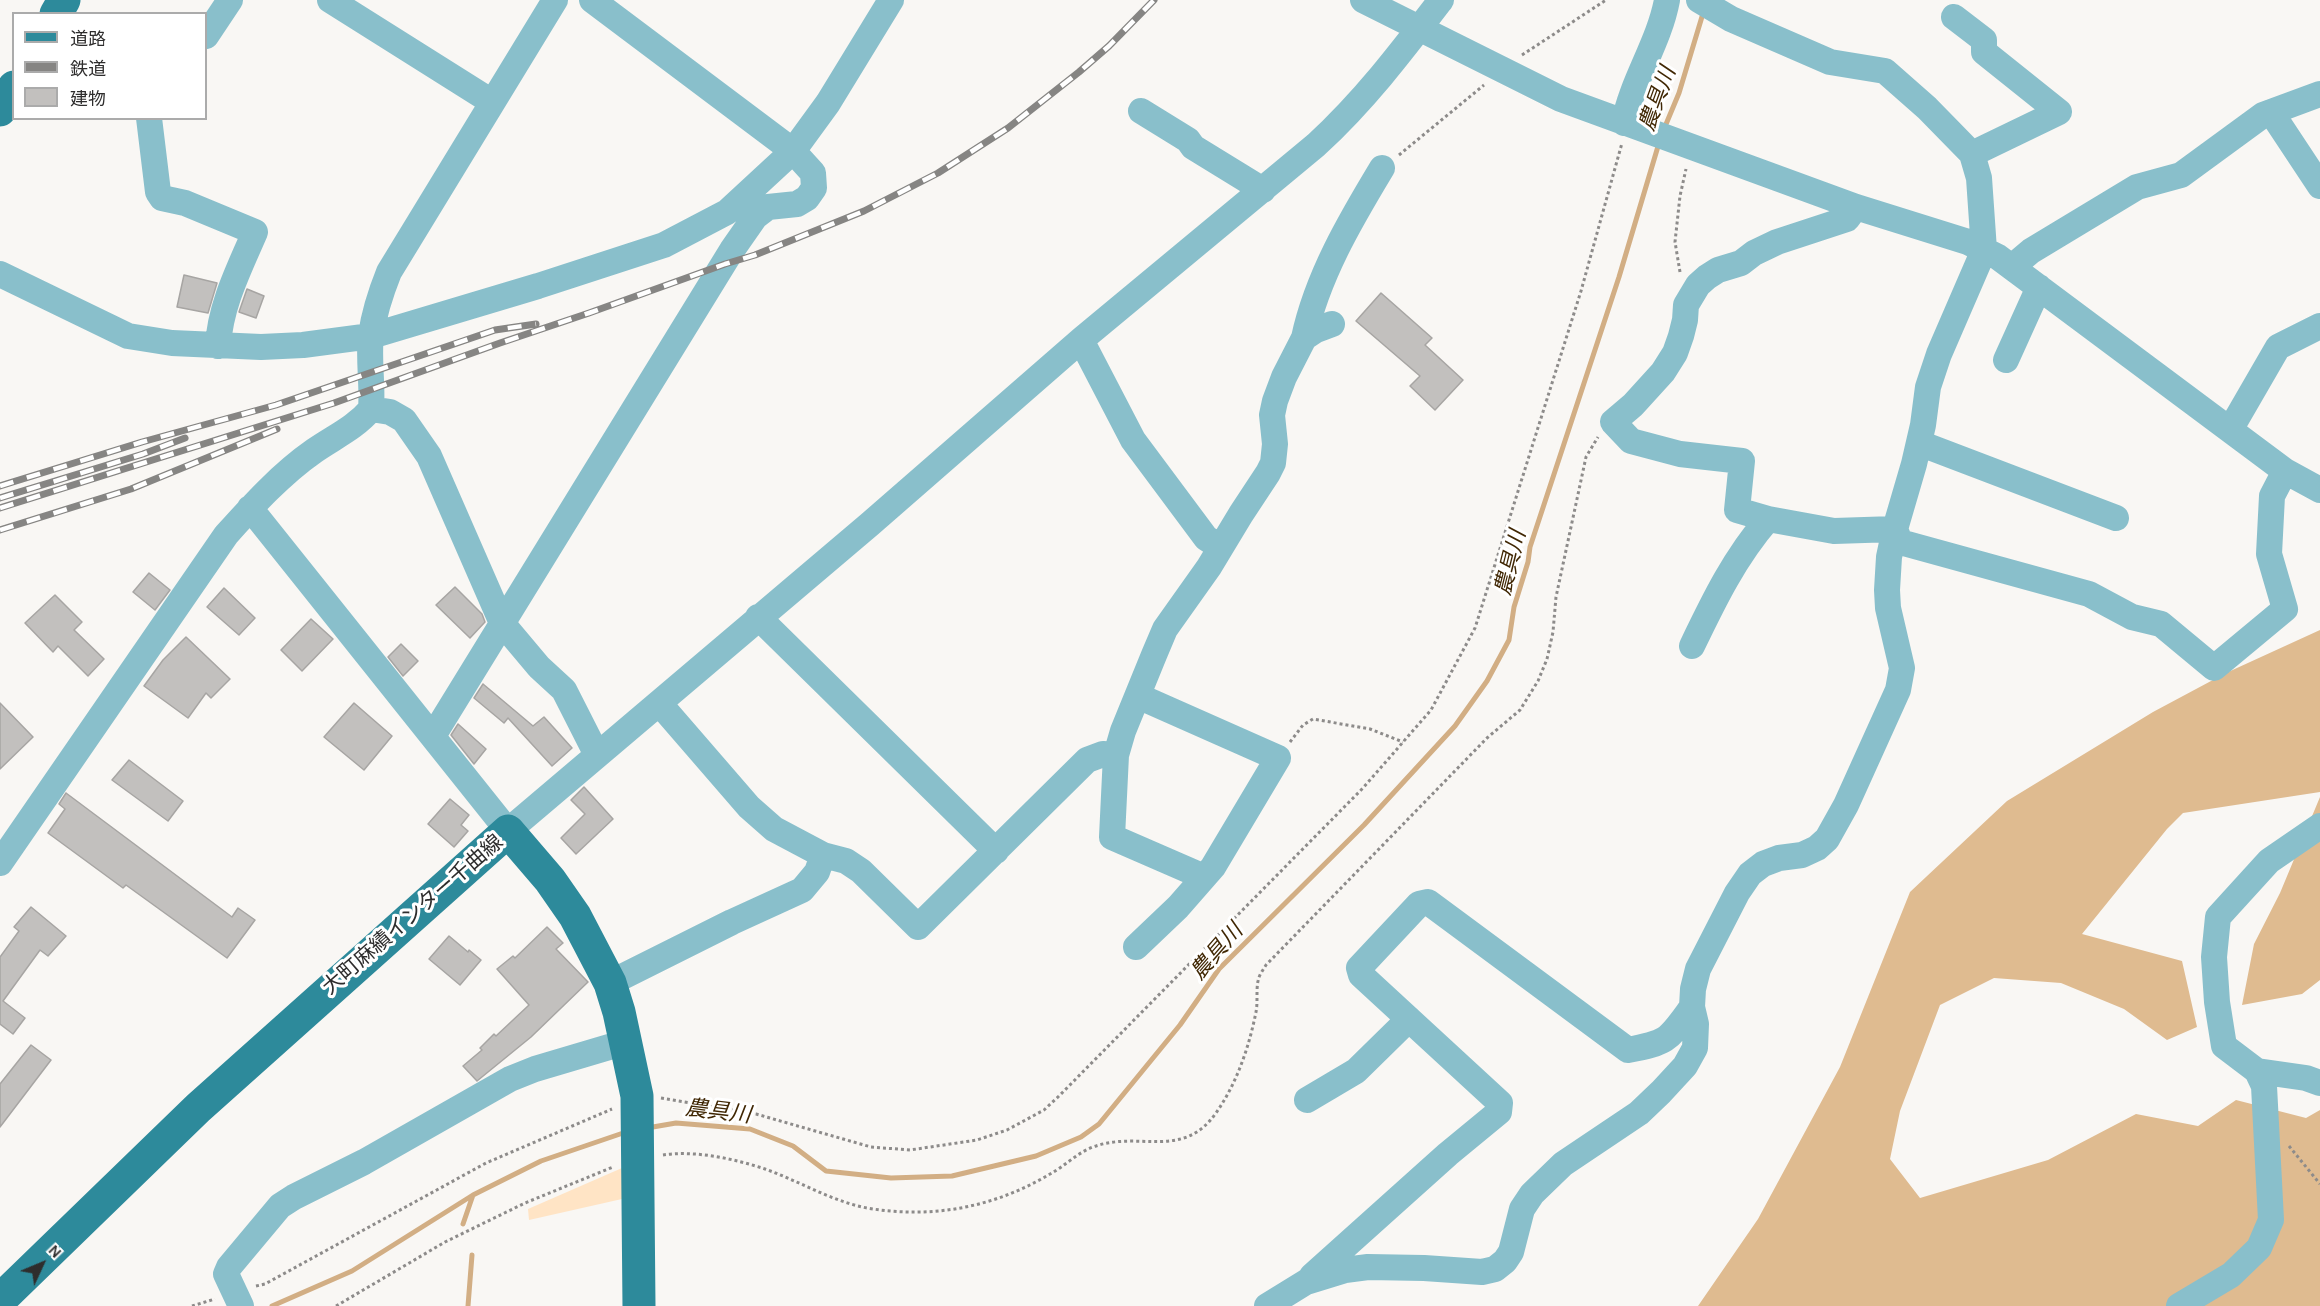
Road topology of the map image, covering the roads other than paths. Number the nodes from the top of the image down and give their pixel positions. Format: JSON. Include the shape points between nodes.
{"nodes":[{"id":1,"x":230,"y":0,"type":"edge"},
{"id":2,"x":330,"y":0,"type":"edge"},
{"id":3,"x":555,"y":0,"type":"edge"},
{"id":4,"x":592,"y":0,"type":"edge"},
{"id":5,"x":891,"y":0,"type":"edge"},
{"id":6,"x":1363,"y":0,"type":"edge"},
{"id":7,"x":1441,"y":0,"type":"edge"},
{"id":8,"x":1667,"y":0,"type":"edge"},
{"id":9,"x":1699,"y":0,"type":"edge"},
{"id":10,"x":367,"y":11,"type":"edge"},
{"id":11,"x":1730,"y":11,"type":"edge"},
{"id":12,"x":1954,"y":17,"type":"dead end"},
{"id":13,"x":1419,"y":29,"type":"junction"},
{"id":14,"x":207,"y":34,"type":"edge"},
{"id":15,"x":12,"y":90,"type":"edge"},
{"id":16,"x":2320,"y":94,"type":"edge"},
{"id":17,"x":492,"y":102,"type":"junction"},
{"id":18,"x":0,"y":110,"type":"edge"},
{"id":19,"x":1142,"y":111,"type":"dead end"},
{"id":20,"x":2271,"y":112,"type":"junction"},
{"id":21,"x":149,"y":120,"type":"edge"},
{"id":22,"x":1628,"y":125,"type":"junction"},
{"id":23,"x":793,"y":151,"type":"junction"},
{"id":24,"x":1972,"y":154,"type":"junction"},
{"id":25,"x":1382,"y":168,"type":"dead end"},
{"id":26,"x":2320,"y":186,"type":"edge"},
{"id":27,"x":1263,"y":190,"type":"junction"},
{"id":28,"x":1856,"y":207,"type":"junction"},
{"id":29,"x":1984,"y":250,"type":"junction"},
{"id":30,"x":2012,"y":267,"type":"junction"},
{"id":31,"x":0,"y":274,"type":"edge"},
{"id":32,"x":2039,"y":287,"type":"junction"},
{"id":33,"x":1332,"y":324,"type":"dead end"},
{"id":34,"x":2320,"y":326,"type":"edge"},
{"id":35,"x":371,"y":336,"type":"junction"},
{"id":36,"x":1304,"y":338,"type":"junction"},
{"id":37,"x":1081,"y":340,"type":"junction"},
{"id":38,"x":218,"y":346,"type":"junction"},
{"id":39,"x":2006,"y":360,"type":"dead end"},
{"id":40,"x":371,"y":409,"type":"junction"},
{"id":41,"x":2230,"y":430,"type":"junction"},
{"id":42,"x":1919,"y":442,"type":"junction"},
{"id":43,"x":2285,"y":471,"type":"junction"},
{"id":44,"x":2320,"y":489,"type":"edge"},
{"id":45,"x":250,"y":508,"type":"junction"},
{"id":46,"x":2116,"y":518,"type":"dead end"},
{"id":47,"x":1768,"y":519,"type":"junction"},
{"id":48,"x":1895,"y":529,"type":"junction"},
{"id":49,"x":1220,"y":547,"type":"junction"},
{"id":50,"x":758,"y":617,"type":"junction"},
{"id":51,"x":502,"y":623,"type":"junction"},
{"id":52,"x":1692,"y":646,"type":"dead end"},
{"id":53,"x":1138,"y":696,"type":"junction"},
{"id":54,"x":659,"y":703,"type":"junction"},
{"id":55,"x":433,"y":736,"type":"junction"},
{"id":56,"x":597,"y":755,"type":"junction"},
{"id":57,"x":1116,"y":755,"type":"junction"},
{"id":58,"x":2320,"y":826,"type":"edge"},
{"id":59,"x":508,"y":831,"type":"junction"},
{"id":60,"x":996,"y":851,"type":"junction"},
{"id":61,"x":823,"y":855,"type":"junction"},
{"id":62,"x":1,"y":859,"type":"edge"},
{"id":63,"x":1204,"y":877,"type":"junction"},
{"id":64,"x":1136,"y":947,"type":"dead end"},
{"id":65,"x":610,"y":983,"type":"junction"},
{"id":66,"x":1692,"y":1007,"type":"junction"},
{"id":67,"x":1409,"y":1019,"type":"junction"},
{"id":68,"x":626,"y":1042,"type":"junction"},
{"id":69,"x":2257,"y":1071,"type":"junction"},
{"id":70,"x":2320,"y":1083,"type":"edge"},
{"id":71,"x":1307,"y":1100,"type":"dead end"},
{"id":72,"x":1306,"y":1282,"type":"junction"},
{"id":73,"x":237,"y":1299,"type":"edge"},
{"id":74,"x":0,"y":1300,"type":"edge"},
{"id":75,"x":639,"y":1306,"type":"edge"},
{"id":76,"x":1267,"y":1306,"type":"edge"},
{"id":77,"x":2179,"y":1306,"type":"edge"}],
"edges":[{"from":1,"to":14,"type":"street"},
{"from":2,"to":10,"type":"street"},
{"from":3,"to":17,"type":"street"},
{"from":4,"to":23,"type":"street"},
{"from":5,"to":23,"type":"street","via":[[828,103]]},
{"from":6,"to":13,"type":"street"},
{"from":7,"to":13,"type":"street"},
{"from":8,"to":22,"type":"street","via":[[1627,106]]},
{"from":9,"to":11,"type":"street"},
{"from":10,"to":17,"type":"street"},
{"from":11,"to":24,"type":"street","via":[[1830,62],[1885,71]]},
{"from":12,"to":24,"type":"street","via":[[1984,40],[1984,52],[2059,112]]},
{"from":13,"to":22,"type":"street","via":[[1561,99]]},
{"from":13,"to":27,"type":"street","via":[[1342,122]]},
{"from":15,"to":18,"type":"main road"},
{"from":16,"to":20,"type":"street"},
{"from":17,"to":35,"type":"street","via":[[389,272]]},
{"from":19,"to":27,"type":"street"},
{"from":20,"to":26,"type":"street"},
{"from":20,"to":30,"type":"street","via":[[2181,175],[2138,187],[2031,251]]},
{"from":21,"to":38,"type":"street","via":[[162,198],[185,203],[255,232],[224,310]]},
{"from":22,"to":28,"type":"street"},
{"from":23,"to":35,"type":"street","via":[[727,212],[664,245]]},
{"from":23,"to":51,"type":"street","via":[[813,173],[814,188],[797,204],[768,207],[755,217]]},
{"from":24,"to":29,"type":"street"},
{"from":25,"to":36,"type":"street","via":[[1349,223],[1317,296]]},
{"from":27,"to":37,"type":"street"},
{"from":28,"to":29,"type":"street"},
{"from":28,"to":47,"type":"street","via":[[1847,219],[1777,242],[1741,263],[1718,270],[1698,285],[1686,305],[1675,353],[1647,391],[1613,422],[1631,441],[1680,454],[1742,461],[1737,510]]},
{"from":29,"to":30,"type":"street"},
{"from":29,"to":42,"type":"street","via":[[1939,354],[1928,387]]},
{"from":30,"to":32,"type":"street"},
{"from":31,"to":38,"type":"street","via":[[128,336]]},
{"from":32,"to":39,"type":"street"},
{"from":32,"to":41,"type":"street"},
{"from":33,"to":36,"type":"street"},
{"from":34,"to":41,"type":"street","via":[[2278,347]]},
{"from":35,"to":38,"type":"street","via":[[303,345]]},
{"from":35,"to":40,"type":"street"},
{"from":36,"to":49,"type":"street","via":[[1275,401],[1275,444],[1268,474]]},
{"from":37,"to":49,"type":"street","via":[[1132,440],[1206,538]]},
{"from":37,"to":50,"type":"street"},
{"from":40,"to":45,"type":"street","via":[[350,429],[293,467]]},
{"from":40,"to":51,"type":"street","via":[[390,412],[404,420],[429,456]]},
{"from":41,"to":43,"type":"street"},
{"from":42,"to":46,"type":"street"},
{"from":42,"to":48,"type":"street"},
{"from":43,"to":44,"type":"street"},
{"from":43,"to":48,"type":"street","via":[[2271,496],[2269,554],[2285,609],[2214,668],[2161,624],[2132,616],[2089,594],[1900,542]]},
{"from":45,"to":55,"type":"street"},
{"from":45,"to":62,"type":"street","via":[[226,535]]},
{"from":47,"to":48,"type":"street","via":[[1834,531]]},
{"from":47,"to":52,"type":"street","via":[[1730,571]]},
{"from":48,"to":66,"type":"street","via":[[1887,590],[1902,668],[1898,690],[1827,839],[1802,855],[1763,864],[1750,874],[1737,893],[1698,969]]},
{"from":49,"to":53,"type":"street","via":[[1165,629]]},
{"from":50,"to":54,"type":"street"},
{"from":50,"to":60,"type":"street"},
{"from":51,"to":55,"type":"street"},
{"from":51,"to":56,"type":"street","via":[[564,690]]},
{"from":53,"to":57,"type":"street"},
{"from":53,"to":63,"type":"street","via":[[1278,758]]},
{"from":54,"to":56,"type":"street"},
{"from":54,"to":61,"type":"street","via":[[749,807],[774,829]]},
{"from":55,"to":59,"type":"street"},
{"from":56,"to":59,"type":"street"},
{"from":57,"to":60,"type":"street","via":[[1103,754],[1087,760]]},
{"from":57,"to":63,"type":"street","via":[[1112,837]]},
{"from":58,"to":69,"type":"street","via":[[2269,861],[2218,917],[2214,957],[2224,1046]]},
{"from":59,"to":65,"type":"main road","name":"大町麻績インター千曲線","via":[[576,916]]},
{"from":59,"to":74,"type":"main road","name":"大町麻績インター千曲線","via":[[198,1108]]},
{"from":60,"to":61,"type":"street","via":[[918,927],[861,871],[846,861]]},
{"from":61,"to":65,"type":"street","via":[[817,872],[802,890]]},
{"from":63,"to":64,"type":"street"},
{"from":65,"to":68,"type":"main road","name":"大町麻績インター千曲線"},
{"from":66,"to":67,"type":"street","via":[[1659,1044],[1628,1050],[1428,902],[1419,904],[1359,968],[1361,975]]},
{"from":66,"to":72,"type":"street","via":[[1695,1048],[1685,1066],[1639,1113],[1549,1175],[1522,1209],[1511,1252],[1496,1269],[1482,1272],[1368,1267]]},
{"from":67,"to":71,"type":"street","via":[[1356,1071]]},
{"from":67,"to":72,"type":"street","via":[[1500,1103],[1499,1112]]},
{"from":68,"to":73,"type":"street","via":[[510,1079],[280,1206],[229,1267],[226,1274]]},
{"from":68,"to":75,"type":"main road","name":"大町麻績インター千曲線","via":[[637,1103]]},
{"from":69,"to":70,"type":"street"},
{"from":69,"to":77,"type":"street","via":[[2264,1086],[2271,1220],[2259,1248],[2231,1275]]},
{"from":72,"to":76,"type":"street"}]}
